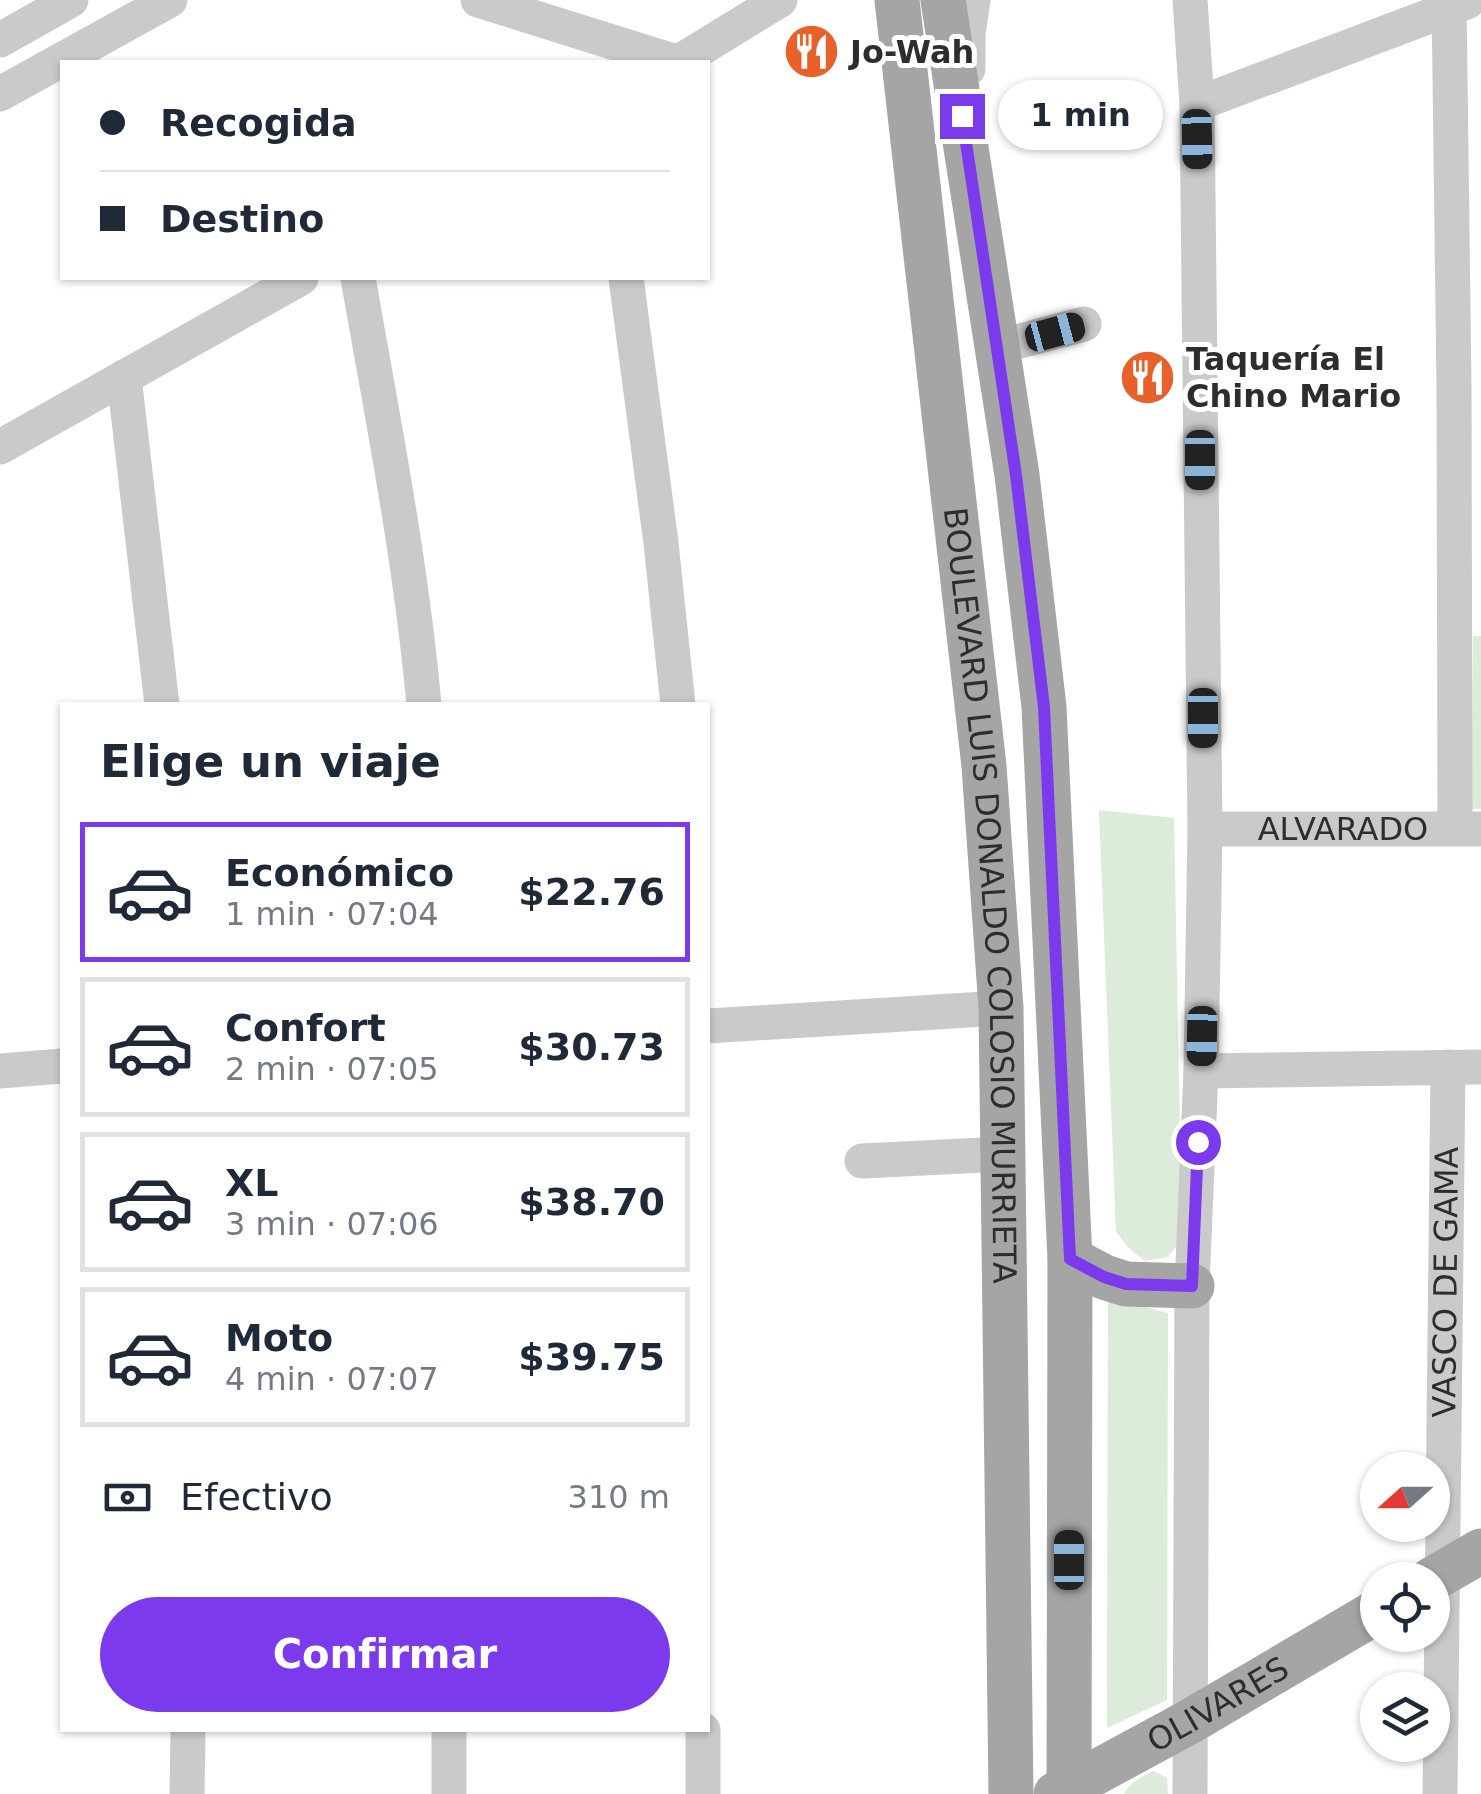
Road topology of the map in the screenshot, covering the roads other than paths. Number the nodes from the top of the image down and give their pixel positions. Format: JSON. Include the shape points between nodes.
{"nodes":[{"id":1,"x":71,"y":0,"type":"edge"},
{"id":2,"x":170,"y":0,"type":"edge"},
{"id":3,"x":478,"y":0,"type":"edge"},
{"id":4,"x":780,"y":0,"type":"edge"},
{"id":5,"x":897,"y":0,"type":"edge"},
{"id":6,"x":943,"y":0,"type":"edge"},
{"id":7,"x":973,"y":0,"type":"edge"},
{"id":8,"x":1190,"y":0,"type":"edge"},
{"id":9,"x":1457,"y":3,"type":"edge"},
{"id":10,"x":753,"y":10,"type":"edge"},
{"id":11,"x":0,"y":40,"type":"edge"},
{"id":12,"x":61,"y":60,"type":"edge"},
{"id":13,"x":672,"y":60,"type":"edge"},
{"id":14,"x":681,"y":60,"type":"edge"},
{"id":15,"x":60,"y":61,"type":"edge"},
{"id":16,"x":0,"y":94,"type":"edge"},
{"id":17,"x":1197,"y":104,"type":"junction"},
{"id":18,"x":968,"y":155,"type":"junction"},
{"id":19,"x":297,"y":280,"type":"edge"},
{"id":20,"x":358,"y":280,"type":"edge"},
{"id":21,"x":626,"y":280,"type":"edge"},
{"id":22,"x":1084,"y":324,"type":"dead end"},
{"id":23,"x":998,"y":347,"type":"junction"},
{"id":24,"x":124,"y":377,"type":"junction"},
{"id":25,"x":1468,"y":386,"type":"edge"},
{"id":26,"x":0,"y":447,"type":"edge"},
{"id":27,"x":1467,"y":623,"type":"edge"},
{"id":28,"x":162,"y":702,"type":"edge"},
{"id":29,"x":424,"y":702,"type":"edge"},
{"id":30,"x":678,"y":702,"type":"edge"},
{"id":31,"x":1468,"y":828,"type":"edge"},
{"id":32,"x":1204,"y":829,"type":"junction"},
{"id":33,"x":1002,"y":1008,"type":"junction"},
{"id":34,"x":710,"y":1026,"type":"edge"},
{"id":35,"x":60,"y":1066,"type":"edge"},
{"id":36,"x":1464,"y":1067,"type":"edge"},
{"id":37,"x":0,"y":1071,"type":"edge"},
{"id":38,"x":1202,"y":1071,"type":"junction"},
{"id":39,"x":1003,"y":1154,"type":"junction"},
{"id":40,"x":862,"y":1161,"type":"dead end"},
{"id":41,"x":1070,"y":1259,"type":"junction"},
{"id":42,"x":1192,"y":1286,"type":"junction"},
{"id":43,"x":1481,"y":1551,"type":"edge"},
{"id":44,"x":1437,"y":1562,"type":"edge"},
{"id":45,"x":1450,"y":1569,"type":"edge"},
{"id":46,"x":1360,"y":1622,"type":"edge"},
{"id":47,"x":1437,"y":1652,"type":"edge"},
{"id":48,"x":1189,"y":1722,"type":"junction"},
{"id":49,"x":188,"y":1732,"type":"edge"},
{"id":50,"x":449,"y":1732,"type":"edge"},
{"id":51,"x":703,"y":1732,"type":"edge"},
{"id":52,"x":1065,"y":1792,"type":"edge"},
{"id":53,"x":187,"y":1794,"type":"edge"},
{"id":54,"x":448,"y":1794,"type":"edge"},
{"id":55,"x":702,"y":1794,"type":"edge"},
{"id":56,"x":1011,"y":1794,"type":"edge"},
{"id":57,"x":1190,"y":1794,"type":"edge"},
{"id":58,"x":1440,"y":1794,"type":"edge"}],
"edges":[{"from":1,"to":11,"type":"street"},
{"from":2,"to":12,"type":"street"},
{"from":3,"to":13,"type":"street"},
{"from":4,"to":10,"type":"street"},
{"from":5,"to":33,"type":"main road","name":"BOULEVARD LUIS DONALDO COLOSIO MURRIETA","via":[[984,766]]},
{"from":6,"to":18,"type":"main road","name":"BOULEVARD LUIS DONALDO COLOSIO MURRIETA"},
{"from":7,"to":18,"type":"street"},
{"from":8,"to":17,"type":"street"},
{"from":9,"to":17,"type":"street"},
{"from":9,"to":25,"type":"street"},
{"from":10,"to":14,"type":"street"},
{"from":15,"to":16,"type":"street"},
{"from":17,"to":32,"type":"street","via":[[1185,311]]},
{"from":18,"to":23,"type":"main road","name":"BOULEVARD LUIS DONALDO COLOSIO MURRIETA"},
{"from":19,"to":24,"type":"street"},
{"from":20,"to":29,"type":"street","via":[[404,539]]},
{"from":21,"to":30,"type":"street"},
{"from":22,"to":23,"type":"street"},
{"from":23,"to":41,"type":"main road","name":"BOULEVARD LUIS DONALDO COLOSIO MURRIETA","via":[[1044,707]]},
{"from":24,"to":26,"type":"street"},
{"from":24,"to":28,"type":"street"},
{"from":25,"to":27,"type":"street"},
{"from":27,"to":31,"type":"street"},
{"from":31,"to":32,"type":"street","name":"ALVARADO"},
{"from":32,"to":38,"type":"street"},
{"from":33,"to":34,"type":"street"},
{"from":33,"to":39,"type":"main road","name":"BOULEVARD LUIS DONALDO COLOSIO MURRIETA"},
{"from":35,"to":37,"type":"street"},
{"from":36,"to":38,"type":"street"},
{"from":36,"to":44,"type":"street","name":"VASCO DE GAMA"},
{"from":38,"to":42,"type":"street"},
{"from":39,"to":40,"type":"street"},
{"from":39,"to":56,"type":"main road","name":"BOULEVARD LUIS DONALDO COLOSIO MURRIETA"},
{"from":41,"to":42,"type":"main road","via":[[1126,1284]]},
{"from":41,"to":52,"type":"main road","name":"BOULEVARD LUIS DONALDO COLOSIO MURRIETA"},
{"from":42,"to":48,"type":"street"},
{"from":43,"to":45,"type":"main road"},
{"from":46,"to":48,"type":"main road","name":"OLIVARES"},
{"from":47,"to":58,"type":"street","name":"VASCO DE GAMA"},
{"from":48,"to":52,"type":"main road","name":"OLIVARES"},
{"from":48,"to":57,"type":"street"},
{"from":49,"to":53,"type":"street"},
{"from":50,"to":54,"type":"street"},
{"from":51,"to":55,"type":"street"}]}
